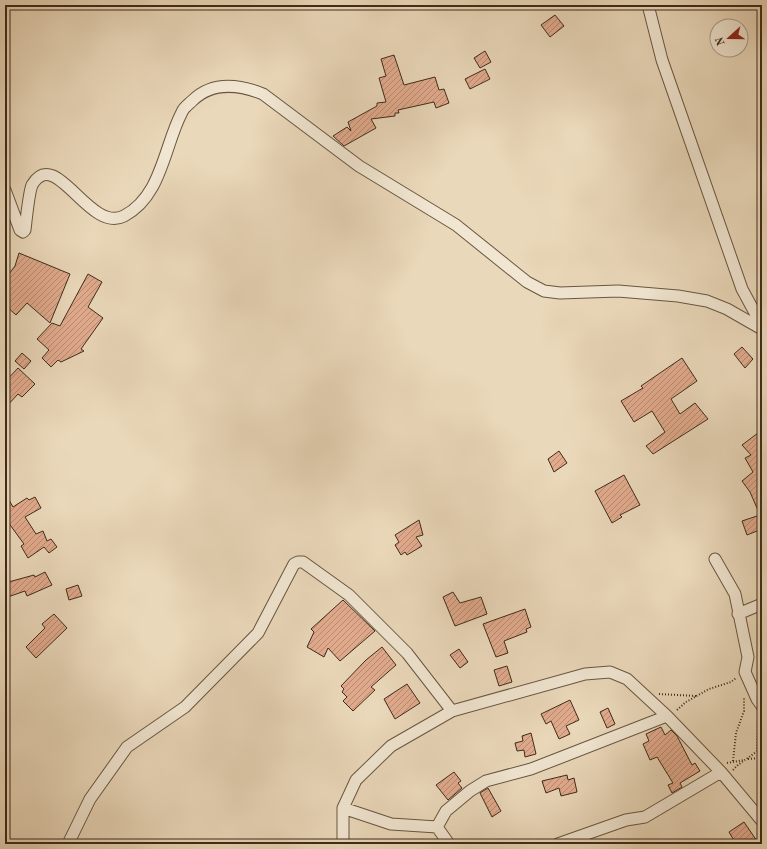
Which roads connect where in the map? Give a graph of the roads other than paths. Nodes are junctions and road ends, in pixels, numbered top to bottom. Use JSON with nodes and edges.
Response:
{"nodes":[{"id":1,"x":648,"y":5,"type":"edge"},
{"id":2,"x":5,"y":190,"type":"edge"},
{"id":3,"x":762,"y":328,"type":"edge"},
{"id":4,"x":715,"y":559,"type":"dead end"},
{"id":5,"x":762,"y":604,"type":"edge"},
{"id":6,"x":738,"y":614,"type":"junction"},
{"id":7,"x":762,"y":706,"type":"edge"},
{"id":8,"x":452,"y":711,"type":"junction"},
{"id":9,"x":667,"y":716,"type":"junction"},
{"id":10,"x":720,"y":772,"type":"junction"},
{"id":11,"x":343,"y":808,"type":"junction"},
{"id":12,"x":762,"y":821,"type":"edge"},
{"id":13,"x":437,"y":827,"type":"junction"},
{"id":14,"x":68,"y":844,"type":"edge"},
{"id":15,"x":343,"y":844,"type":"edge"},
{"id":16,"x":449,"y":844,"type":"edge"},
{"id":17,"x":558,"y":844,"type":"edge"}],
"edges":[{"from":1,"to":3,"type":"street"},
{"from":2,"to":3,"type":"street"},
{"from":4,"to":6,"type":"street"},
{"from":5,"to":6,"type":"street"},
{"from":6,"to":7,"type":"street"},
{"from":8,"to":9,"type":"street"},
{"from":8,"to":11,"type":"street"},
{"from":8,"to":14,"type":"street"},
{"from":9,"to":10,"type":"street"},
{"from":9,"to":13,"type":"street"},
{"from":10,"to":12,"type":"street"},
{"from":10,"to":17,"type":"street"},
{"from":11,"to":13,"type":"street"},
{"from":11,"to":15,"type":"street"},
{"from":13,"to":16,"type":"street"}]}
